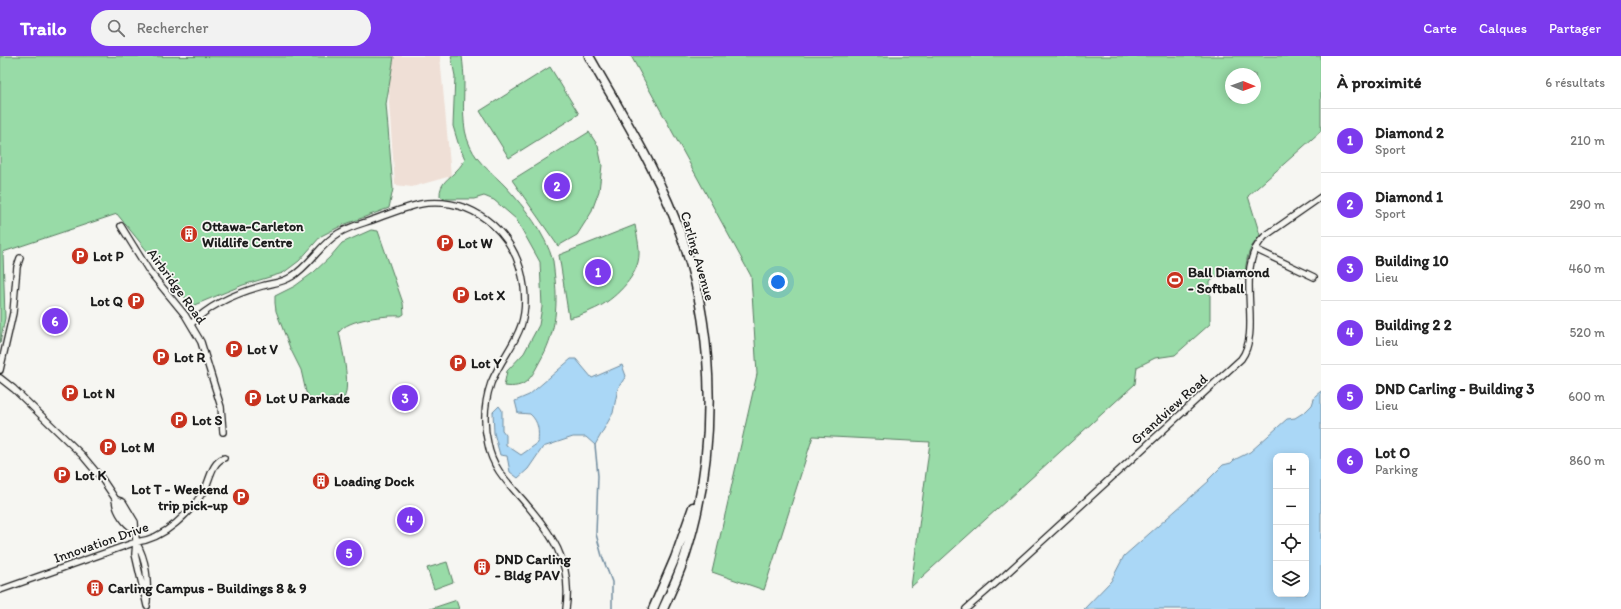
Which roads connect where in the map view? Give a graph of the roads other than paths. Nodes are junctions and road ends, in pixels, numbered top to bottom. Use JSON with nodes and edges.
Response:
{"nodes":[{"id":1,"x":589,"y":56,"type":"edge"},
{"id":2,"x":1321,"y":197,"type":"edge"},
{"id":3,"x":121,"y":226,"type":"dead end"},
{"id":4,"x":1255,"y":249,"type":"junction"},
{"id":5,"x":20,"y":258,"type":"dead end"},
{"id":6,"x":1314,"y":277,"type":"dead end"},
{"id":7,"x":191,"y":324,"type":"junction"},
{"id":8,"x":0,"y":370,"type":"edge"},
{"id":9,"x":0,"y":378,"type":"edge"},
{"id":10,"x":223,"y":432,"type":"dead end"},
{"id":11,"x":224,"y":458,"type":"dead end"},
{"id":12,"x":704,"y":460,"type":"junction"},
{"id":13,"x":115,"y":499,"type":"junction"},
{"id":14,"x":135,"y":530,"type":"junction"},
{"id":15,"x":136,"y":542,"type":"junction"},
{"id":16,"x":0,"y":590,"type":"edge"},
{"id":17,"x":147,"y":607,"type":"edge"},
{"id":18,"x":566,"y":609,"type":"edge"},
{"id":19,"x":653,"y":609,"type":"edge"},
{"id":20,"x":663,"y":609,"type":"edge"},
{"id":21,"x":966,"y":609,"type":"edge"}],
"edges":[{"from":1,"to":12,"type":"main road","name":"Carling Avenue"},
{"from":2,"to":4,"type":"street","name":"Grandview Road"},
{"from":3,"to":7,"type":"street","name":"Airbridge Road"},
{"from":4,"to":6,"type":"street"},
{"from":4,"to":21,"type":"street","name":"Grandview Road"},
{"from":5,"to":8,"type":"street"},
{"from":7,"to":10,"type":"street","name":"Airbridge Road"},
{"from":7,"to":18,"type":"street"},
{"from":9,"to":13,"type":"street"},
{"from":11,"to":15,"type":"street","name":"Innovation Drive"},
{"from":12,"to":19,"type":"main road","name":"Carling Avenue"},
{"from":12,"to":20,"type":"main road","name":"Carling Avenue"},
{"from":13,"to":14,"type":"street"},
{"from":13,"to":14,"type":"street"},
{"from":14,"to":15,"type":"street"},
{"from":15,"to":16,"type":"street","name":"Innovation Drive"},
{"from":15,"to":17,"type":"street"}]}
